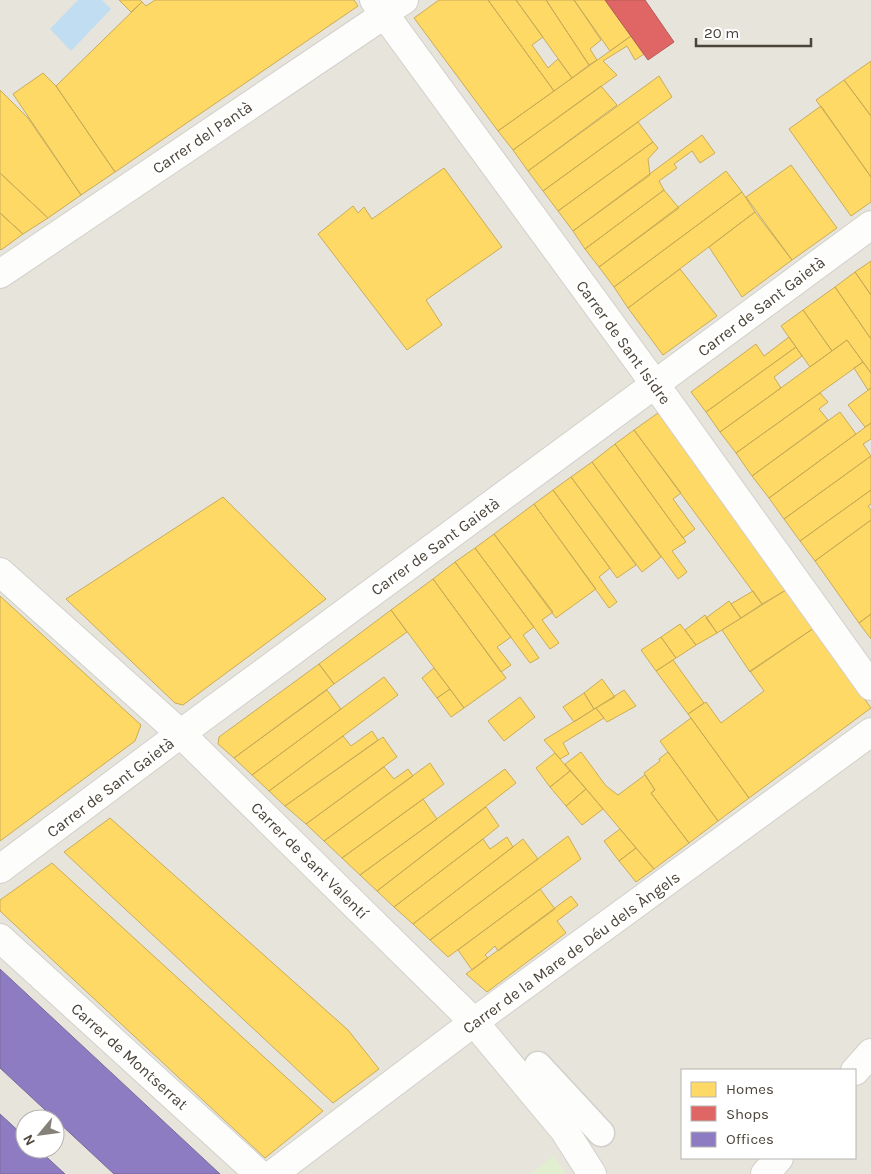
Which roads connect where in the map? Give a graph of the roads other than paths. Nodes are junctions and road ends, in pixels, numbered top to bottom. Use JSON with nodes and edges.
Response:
{"nodes":[{"id":1,"x":387,"y":4,"type":"edge"},
{"id":2,"x":871,"y":225,"type":"edge"},
{"id":3,"x":0,"y":274,"type":"edge"},
{"id":4,"x":655,"y":385,"type":"junction"},
{"id":5,"x":0,"y":572,"type":"edge"},
{"id":6,"x":871,"y":686,"type":"edge"},
{"id":7,"x":871,"y":732,"type":"edge"},
{"id":8,"x":181,"y":734,"type":"junction"},
{"id":9,"x":0,"y":870,"type":"edge"},
{"id":10,"x":0,"y":938,"type":"edge"},
{"id":11,"x":474,"y":1022,"type":"junction"},
{"id":12,"x":871,"y":1053,"type":"edge"},
{"id":13,"x":538,"y":1065,"type":"dead end"},
{"id":14,"x":856,"y":1070,"type":"edge"},
{"id":15,"x":601,"y":1133,"type":"dead end"},
{"id":16,"x":778,"y":1159,"type":"edge"},
{"id":17,"x":259,"y":1174,"type":"edge"},
{"id":18,"x":273,"y":1174,"type":"edge"},
{"id":19,"x":592,"y":1174,"type":"edge"},
{"id":20,"x":765,"y":1174,"type":"edge"}],
"edges":[{"from":1,"to":3,"type":"street","name":"Carrer del Pantà"},
{"from":1,"to":4,"type":"street","name":"Carrer de Sant Isidre"},
{"from":2,"to":4,"type":"street","name":"Carrer de Sant Gaietà"},
{"from":4,"to":6,"type":"street","name":"Carrer de Sant Isidre"},
{"from":4,"to":8,"type":"street","name":"Carrer de Sant Gaietà"},
{"from":5,"to":8,"type":"street","name":"Carrer de Sant Valentí"},
{"from":7,"to":11,"type":"street","name":"Carrer de la Mare de Déu dels Àngels"},
{"from":8,"to":9,"type":"street","name":"Carrer de Sant Gaietà"},
{"from":8,"to":11,"type":"street","name":"Carrer de Sant Valentí"},
{"from":10,"to":17,"type":"street","name":"Carrer de Montserrat"},
{"from":11,"to":18,"type":"street","name":"Carrer de la Mare de Déu dels Àngels"},
{"from":11,"to":19,"type":"street","name":"Carrer de Sant Valentí"},
{"from":12,"to":14,"type":"street"},
{"from":13,"to":15,"type":"street"},
{"from":16,"to":20,"type":"street"}]}
